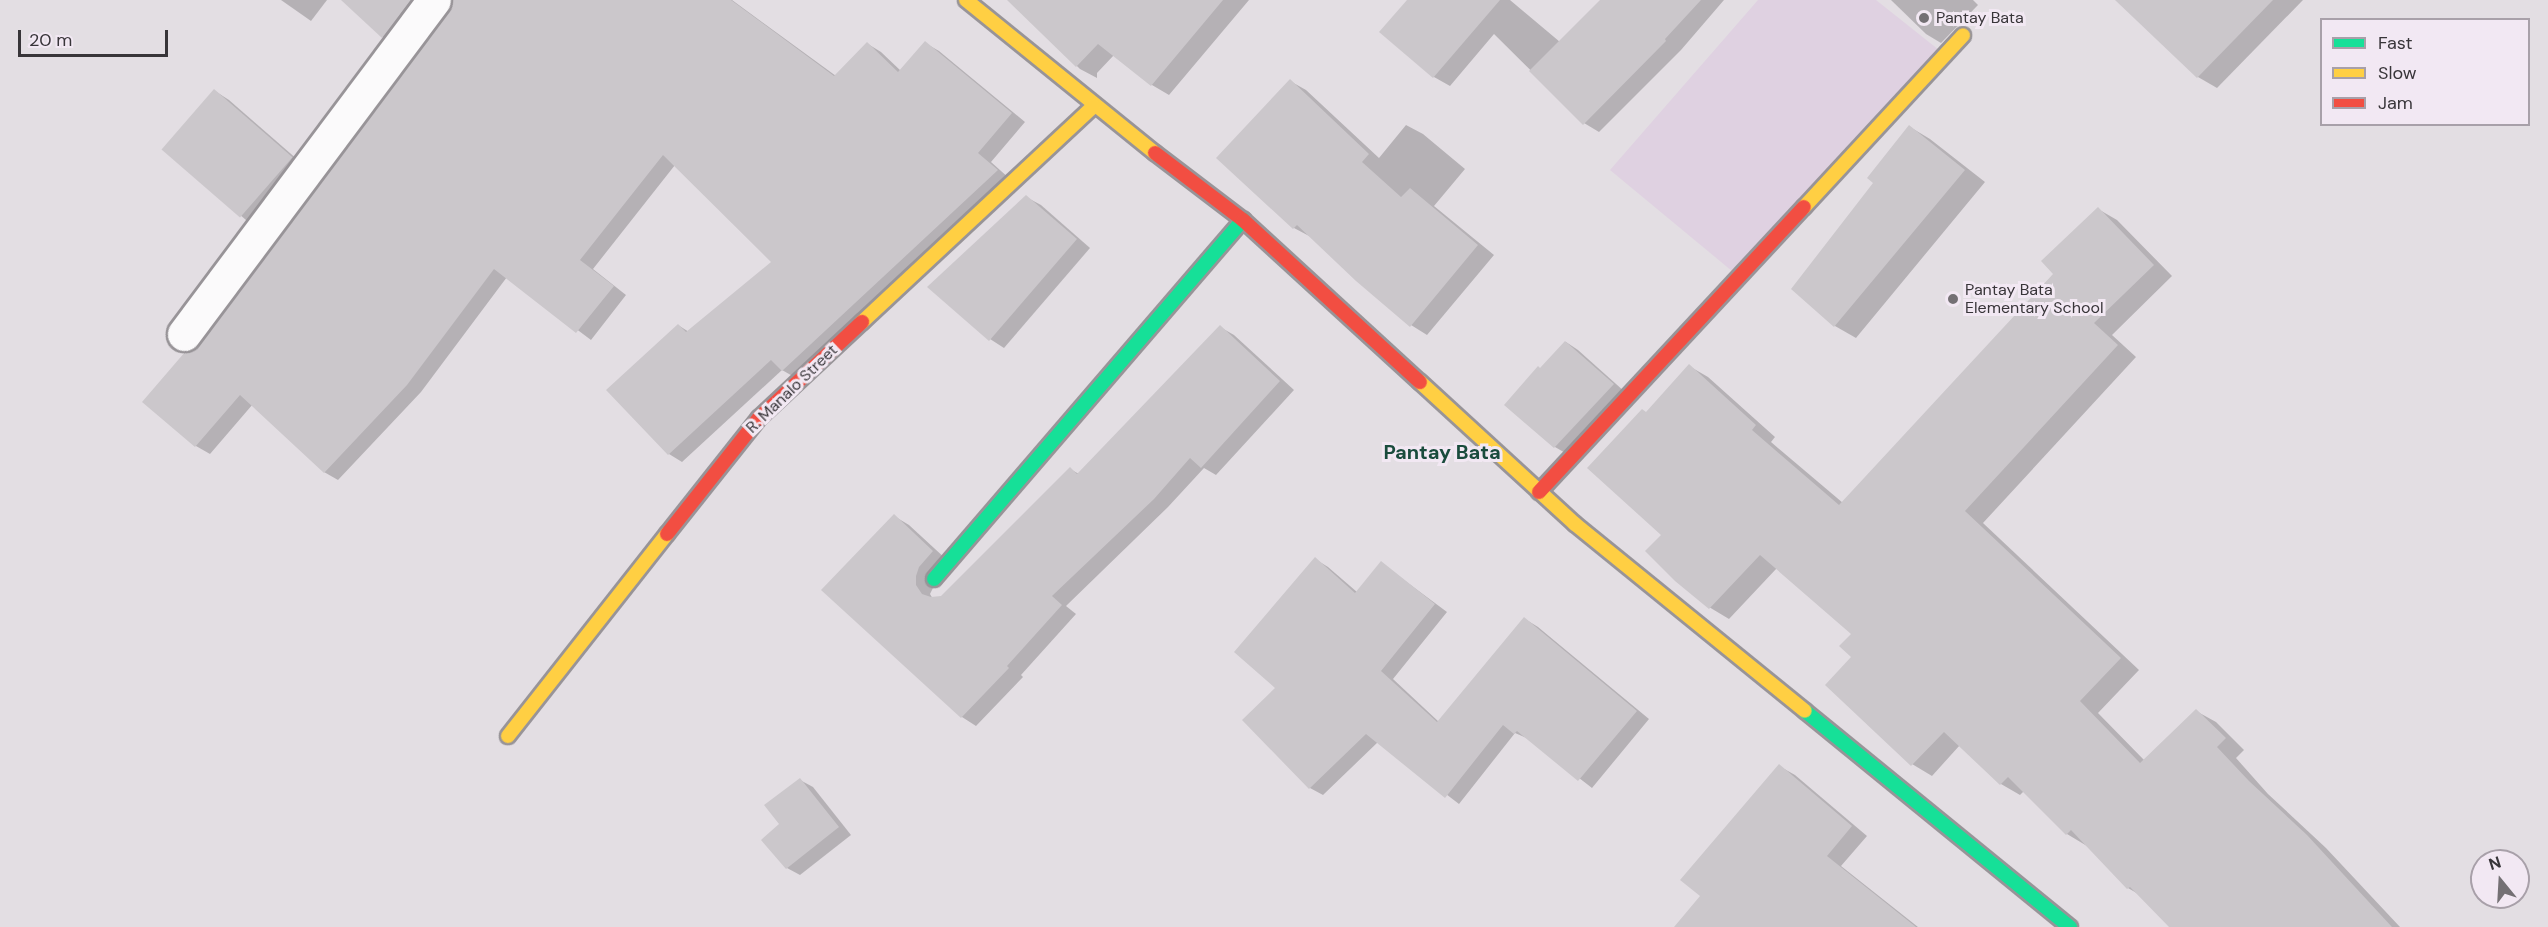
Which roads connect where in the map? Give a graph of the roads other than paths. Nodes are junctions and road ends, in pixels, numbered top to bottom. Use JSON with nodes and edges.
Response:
{"nodes":[{"id":1,"x":434,"y":0,"type":"edge"},
{"id":2,"x":966,"y":0,"type":"edge"},
{"id":3,"x":1963,"y":35,"type":"dead end"},
{"id":4,"x":1094,"y":106,"type":"junction"},
{"id":5,"x":1243,"y":220,"type":"junction"},
{"id":6,"x":184,"y":334,"type":"dead end"},
{"id":7,"x":1539,"y":492,"type":"junction"},
{"id":8,"x":934,"y":579,"type":"dead end"},
{"id":9,"x":508,"y":736,"type":"dead end"},
{"id":10,"x":2070,"y":927,"type":"edge"}],
"edges":[{"from":1,"to":6,"type":"street"},
{"from":2,"to":4,"type":"street"},
{"from":3,"to":7,"type":"street"},
{"from":4,"to":5,"type":"street"},
{"from":4,"to":9,"type":"street","name":"R. Manalo Street"},
{"from":5,"to":7,"type":"street"},
{"from":5,"to":8,"type":"street"},
{"from":7,"to":10,"type":"street"}]}
